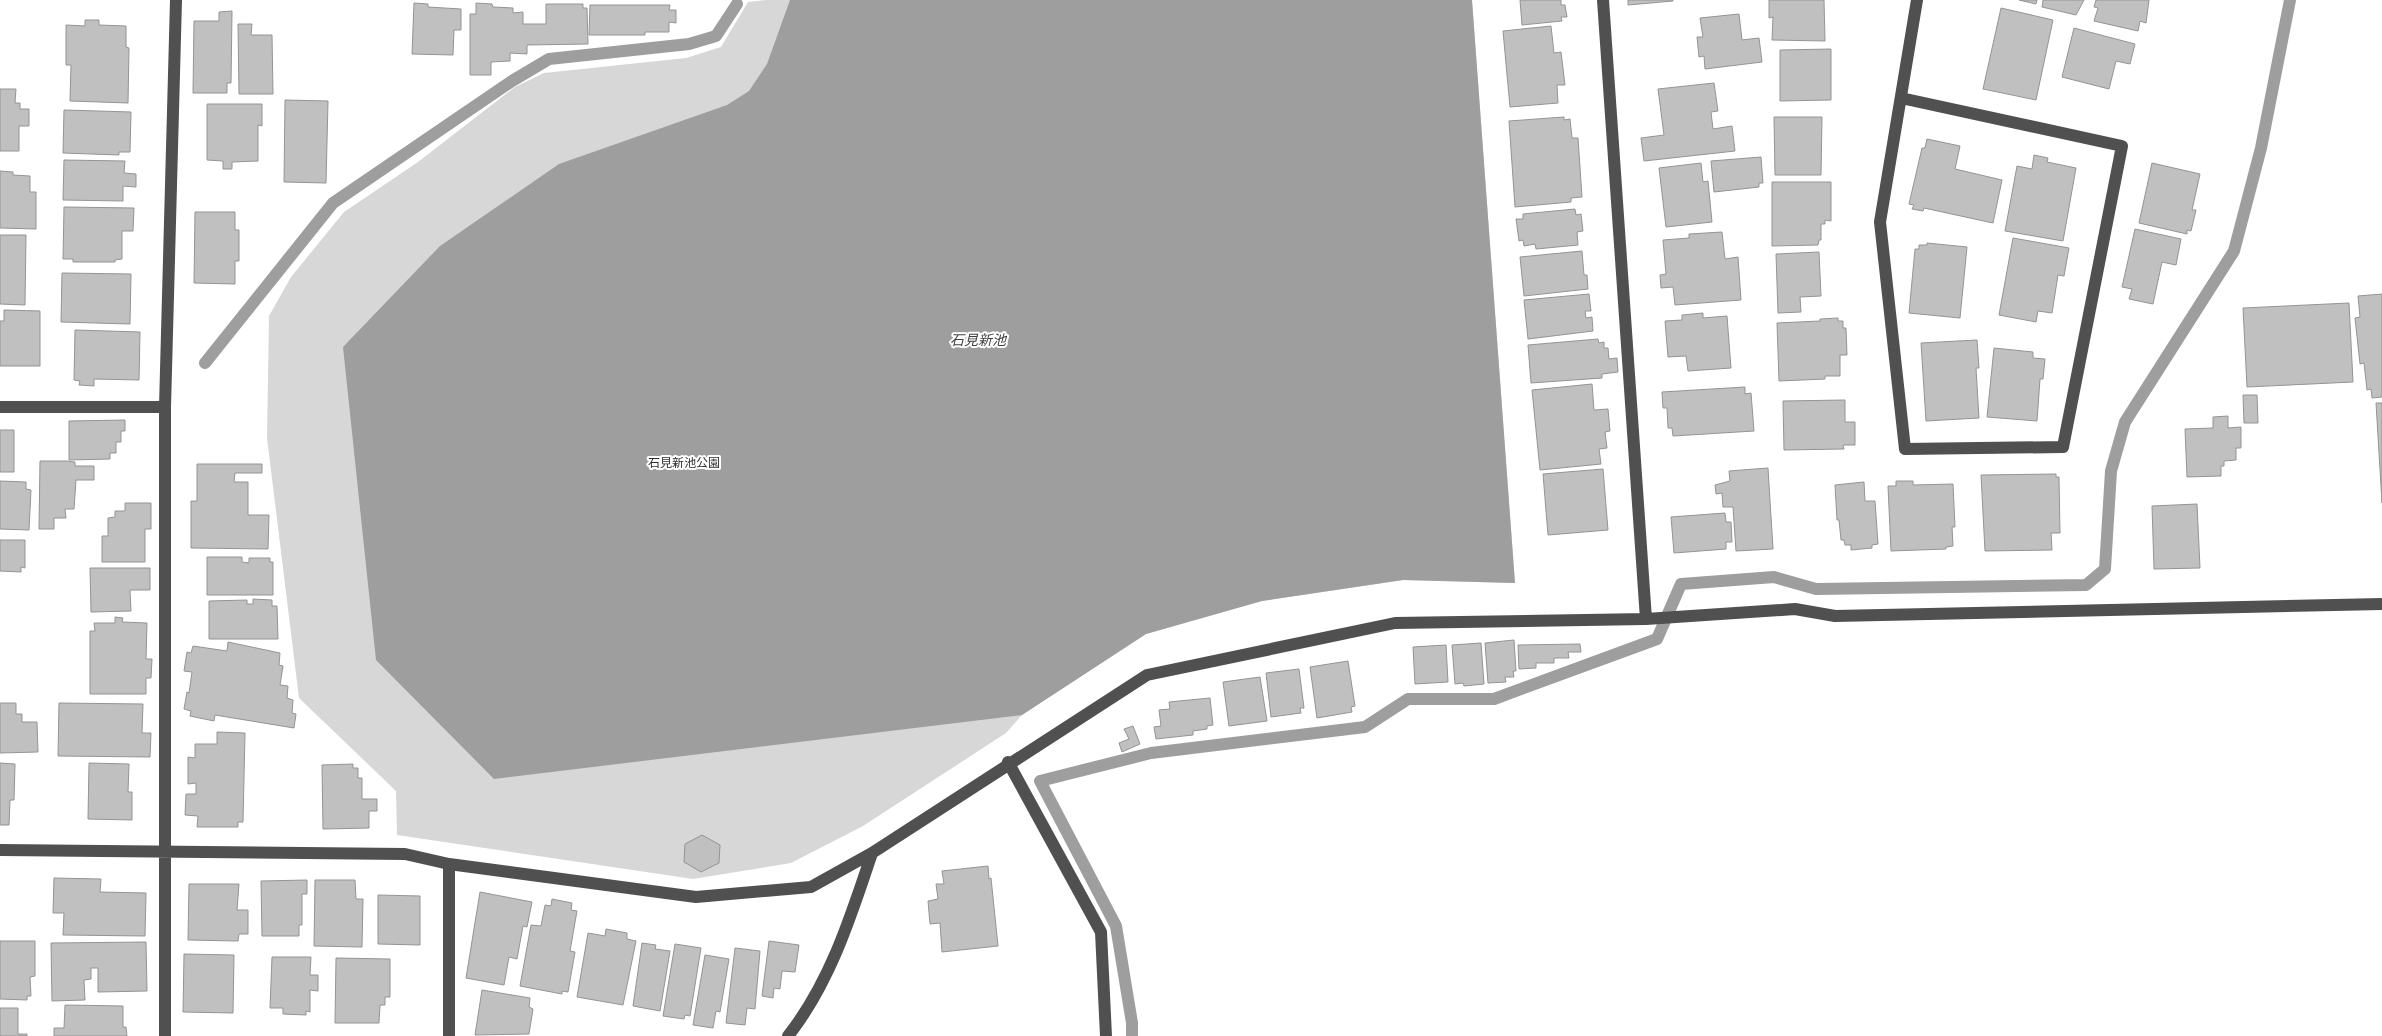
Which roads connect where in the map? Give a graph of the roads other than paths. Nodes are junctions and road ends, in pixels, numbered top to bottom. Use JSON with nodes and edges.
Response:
{"nodes":[{"id":1,"x":176,"y":0,"type":"edge"},
{"id":2,"x":1603,"y":0,"type":"edge"},
{"id":3,"x":1917,"y":0,"type":"edge"},
{"id":4,"x":1901,"y":98,"type":"junction"},
{"id":5,"x":0,"y":407,"type":"edge"},
{"id":6,"x":165,"y":407,"type":"junction"},
{"id":7,"x":2382,"y":604,"type":"edge"},
{"id":8,"x":1646,"y":618,"type":"junction"},
{"id":9,"x":1008,"y":762,"type":"junction"},
{"id":10,"x":0,"y":850,"type":"edge"},
{"id":11,"x":166,"y":850,"type":"junction"},
{"id":12,"x":872,"y":853,"type":"junction"},
{"id":13,"x":449,"y":864,"type":"junction"},
{"id":14,"x":165,"y":1036,"type":"edge"},
{"id":15,"x":448,"y":1036,"type":"edge"},
{"id":16,"x":788,"y":1036,"type":"edge"},
{"id":17,"x":1106,"y":1036,"type":"edge"}],
"edges":[{"from":1,"to":6,"type":"street"},
{"from":2,"to":8,"type":"street"},
{"from":3,"to":4,"type":"street"},
{"from":4,"to":4,"type":"street"},
{"from":5,"to":6,"type":"street"},
{"from":6,"to":11,"type":"street"},
{"from":7,"to":8,"type":"street"},
{"from":8,"to":9,"type":"street"},
{"from":9,"to":12,"type":"street"},
{"from":9,"to":17,"type":"street"},
{"from":10,"to":11,"type":"street"},
{"from":11,"to":13,"type":"street"},
{"from":11,"to":14,"type":"street"},
{"from":12,"to":13,"type":"street"},
{"from":12,"to":16,"type":"street"},
{"from":13,"to":15,"type":"street"}]}
